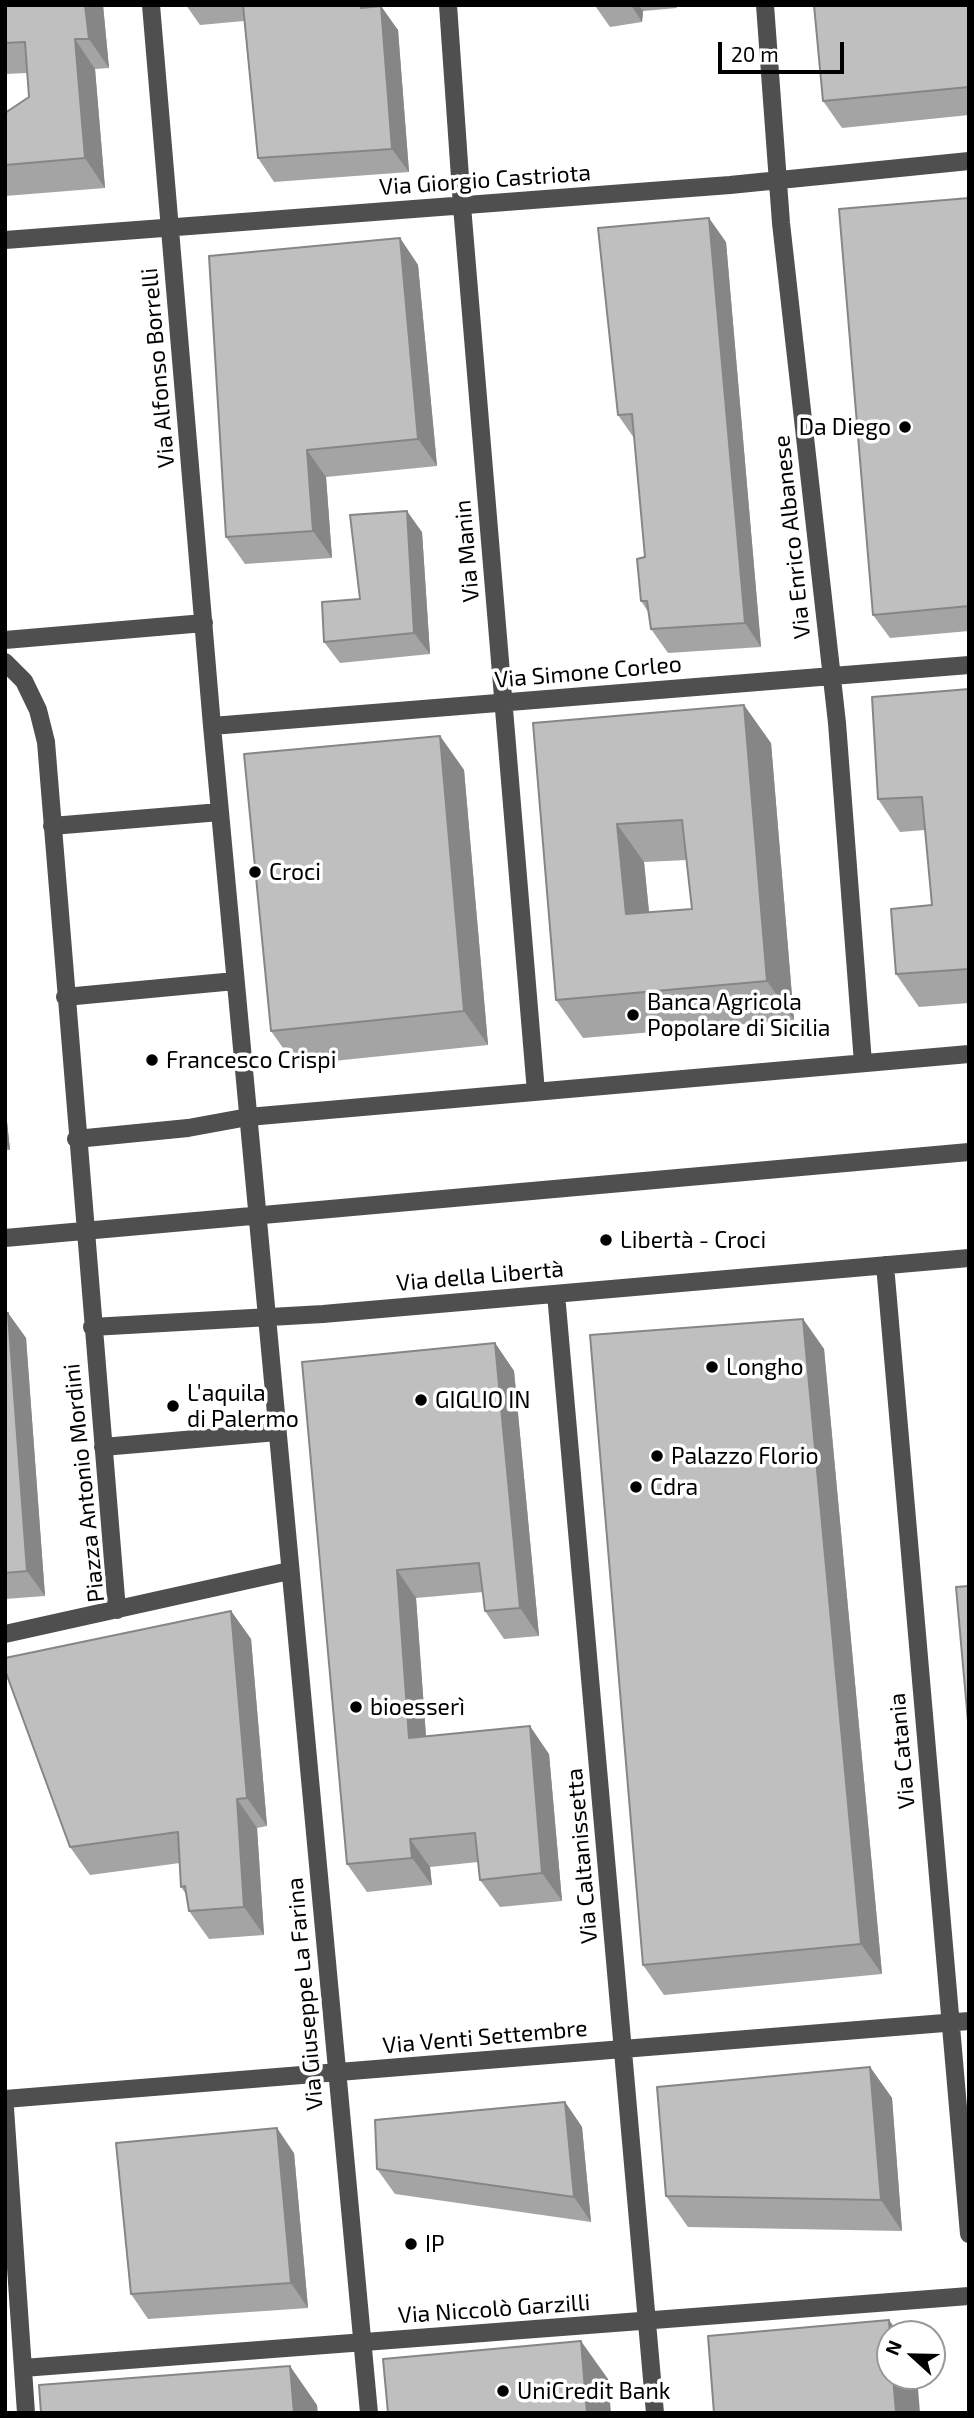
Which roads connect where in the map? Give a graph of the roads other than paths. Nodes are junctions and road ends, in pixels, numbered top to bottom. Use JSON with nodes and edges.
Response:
{"nodes":[{"id":1,"x":151,"y":5,"type":"edge"},
{"id":2,"x":448,"y":5,"type":"edge"},
{"id":3,"x":765,"y":5,"type":"edge"},
{"id":4,"x":969,"y":161,"type":"edge"},
{"id":5,"x":777,"y":181,"type":"junction"},
{"id":6,"x":462,"y":206,"type":"junction"},
{"id":7,"x":171,"y":227,"type":"junction"},
{"id":8,"x":5,"y":240,"type":"edge"},
{"id":9,"x":204,"y":623,"type":"junction"},
{"id":10,"x":5,"y":640,"type":"edge"},
{"id":11,"x":5,"y":662,"type":"edge"},
{"id":12,"x":969,"y":665,"type":"edge"},
{"id":13,"x":832,"y":677,"type":"junction"},
{"id":14,"x":504,"y":703,"type":"junction"},
{"id":15,"x":212,"y":726,"type":"junction"},
{"id":16,"x":220,"y":812,"type":"junction"},
{"id":17,"x":52,"y":826,"type":"junction"},
{"id":18,"x":235,"y":981,"type":"junction"},
{"id":19,"x":65,"y":998,"type":"junction"},
{"id":20,"x":969,"y":1054,"type":"edge"},
{"id":21,"x":863,"y":1063,"type":"junction"},
{"id":22,"x":536,"y":1092,"type":"junction"},
{"id":23,"x":248,"y":1118,"type":"junction"},
{"id":24,"x":76,"y":1139,"type":"junction"},
{"id":25,"x":969,"y":1153,"type":"edge"},
{"id":26,"x":257,"y":1215,"type":"junction"},
{"id":27,"x":84,"y":1231,"type":"junction"},
{"id":28,"x":5,"y":1238,"type":"edge"},
{"id":29,"x":969,"y":1258,"type":"edge"},
{"id":30,"x":885,"y":1265,"type":"junction"},
{"id":31,"x":555,"y":1294,"type":"junction"},
{"id":32,"x":266,"y":1318,"type":"junction"},
{"id":33,"x":92,"y":1327,"type":"junction"},
{"id":34,"x":276,"y":1432,"type":"junction"},
{"id":35,"x":103,"y":1447,"type":"junction"},
{"id":36,"x":289,"y":1571,"type":"junction"},
{"id":37,"x":117,"y":1610,"type":"junction"},
{"id":38,"x":5,"y":1634,"type":"edge"},
{"id":39,"x":969,"y":2021,"type":"edge"},
{"id":40,"x":950,"y":2022,"type":"junction"},
{"id":41,"x":625,"y":2050,"type":"junction"},
{"id":42,"x":338,"y":2073,"type":"junction"},
{"id":43,"x":5,"y":2099,"type":"edge"},
{"id":44,"x":5,"y":2108,"type":"edge"},
{"id":45,"x":969,"y":2234,"type":"edge"},
{"id":46,"x":969,"y":2296,"type":"edge"},
{"id":47,"x":647,"y":2322,"type":"junction"},
{"id":48,"x":362,"y":2344,"type":"junction"},
{"id":49,"x":23,"y":2368,"type":"junction"},
{"id":50,"x":26,"y":2413,"type":"edge"},
{"id":51,"x":369,"y":2413,"type":"edge"},
{"id":52,"x":655,"y":2413,"type":"edge"}],
"edges":[{"from":1,"to":7,"type":"street","name":"Via Alfonso Borrelli"},
{"from":2,"to":6,"type":"street","name":"Via Manin"},
{"from":3,"to":5,"type":"street","name":"Via Enrico Albanese"},
{"from":4,"to":5,"type":"street","name":"Via Giorgio Castriota"},
{"from":5,"to":6,"type":"street","name":"Via Giorgio Castriota"},
{"from":5,"to":13,"type":"street","name":"Via Enrico Albanese"},
{"from":6,"to":7,"type":"street","name":"Via Giorgio Castriota"},
{"from":6,"to":14,"type":"street","name":"Via Manin"},
{"from":7,"to":8,"type":"street","name":"Via Giorgio Castriota"},
{"from":7,"to":9,"type":"street","name":"Via Alfonso Borrelli"},
{"from":9,"to":10,"type":"street"},
{"from":9,"to":15,"type":"street","name":"Via Alfonso Borrelli"},
{"from":11,"to":17,"type":"street"},
{"from":12,"to":13,"type":"street","name":"Via Simone Corleo"},
{"from":13,"to":14,"type":"street","name":"Via Simone Corleo"},
{"from":13,"to":21,"type":"street","name":"Via Enrico Albanese"},
{"from":14,"to":15,"type":"street","name":"Via Simone Corleo"},
{"from":14,"to":22,"type":"street","name":"Via Manin"},
{"from":15,"to":16,"type":"street","name":"Via Alfonso Borrelli"},
{"from":16,"to":17,"type":"street"},
{"from":16,"to":18,"type":"street","name":"Via Alfonso Borrelli"},
{"from":17,"to":19,"type":"street"},
{"from":18,"to":19,"type":"street"},
{"from":18,"to":23,"type":"street","name":"Via Alfonso Borrelli"},
{"from":19,"to":24,"type":"street"},
{"from":20,"to":21,"type":"street"},
{"from":21,"to":22,"type":"street"},
{"from":22,"to":23,"type":"street"},
{"from":23,"to":24,"type":"street"},
{"from":23,"to":26,"type":"street","name":"Via Alfonso Borrelli"},
{"from":24,"to":27,"type":"street"},
{"from":25,"to":26,"type":"street"},
{"from":26,"to":27,"type":"street"},
{"from":26,"to":32,"type":"street"},
{"from":27,"to":28,"type":"street"},
{"from":27,"to":33,"type":"street"},
{"from":29,"to":30,"type":"street","name":"Via della Libertà"},
{"from":30,"to":31,"type":"street","name":"Via della Libertà"},
{"from":30,"to":40,"type":"street","name":"Via Catania"},
{"from":31,"to":32,"type":"street","name":"Via della Libertà"},
{"from":31,"to":41,"type":"street","name":"Via Caltanissetta"},
{"from":32,"to":33,"type":"street","name":"Via della Libertà"},
{"from":32,"to":34,"type":"street"},
{"from":33,"to":35,"type":"street","name":"Piazza Antonio Mordini"},
{"from":34,"to":35,"type":"street"},
{"from":34,"to":36,"type":"street"},
{"from":35,"to":37,"type":"street","name":"Piazza Antonio Mordini"},
{"from":36,"to":37,"type":"street","name":"Piazza Antonio Mordini"},
{"from":36,"to":42,"type":"street","name":"Via Giuseppe La Farina"},
{"from":37,"to":38,"type":"street"},
{"from":39,"to":40,"type":"street","name":"Via Venti Settembre"},
{"from":40,"to":41,"type":"street","name":"Via Venti Settembre"},
{"from":40,"to":45,"type":"street","name":"Via Catania"},
{"from":41,"to":42,"type":"street","name":"Via Venti Settembre"},
{"from":41,"to":47,"type":"street","name":"Via Caltanissetta"},
{"from":42,"to":43,"type":"street","name":"Via Venti Settembre"},
{"from":42,"to":48,"type":"street","name":"Via Giuseppe La Farina"},
{"from":44,"to":49,"type":"street"},
{"from":46,"to":47,"type":"street","name":"Via Niccolò Garzilli"},
{"from":47,"to":48,"type":"street","name":"Via Niccolò Garzilli"},
{"from":47,"to":52,"type":"street","name":"Via Caltanissetta"},
{"from":48,"to":49,"type":"street","name":"Via Niccolò Garzilli"},
{"from":48,"to":51,"type":"street","name":"Via Giuseppe La Farina"},
{"from":49,"to":50,"type":"street"}]}
